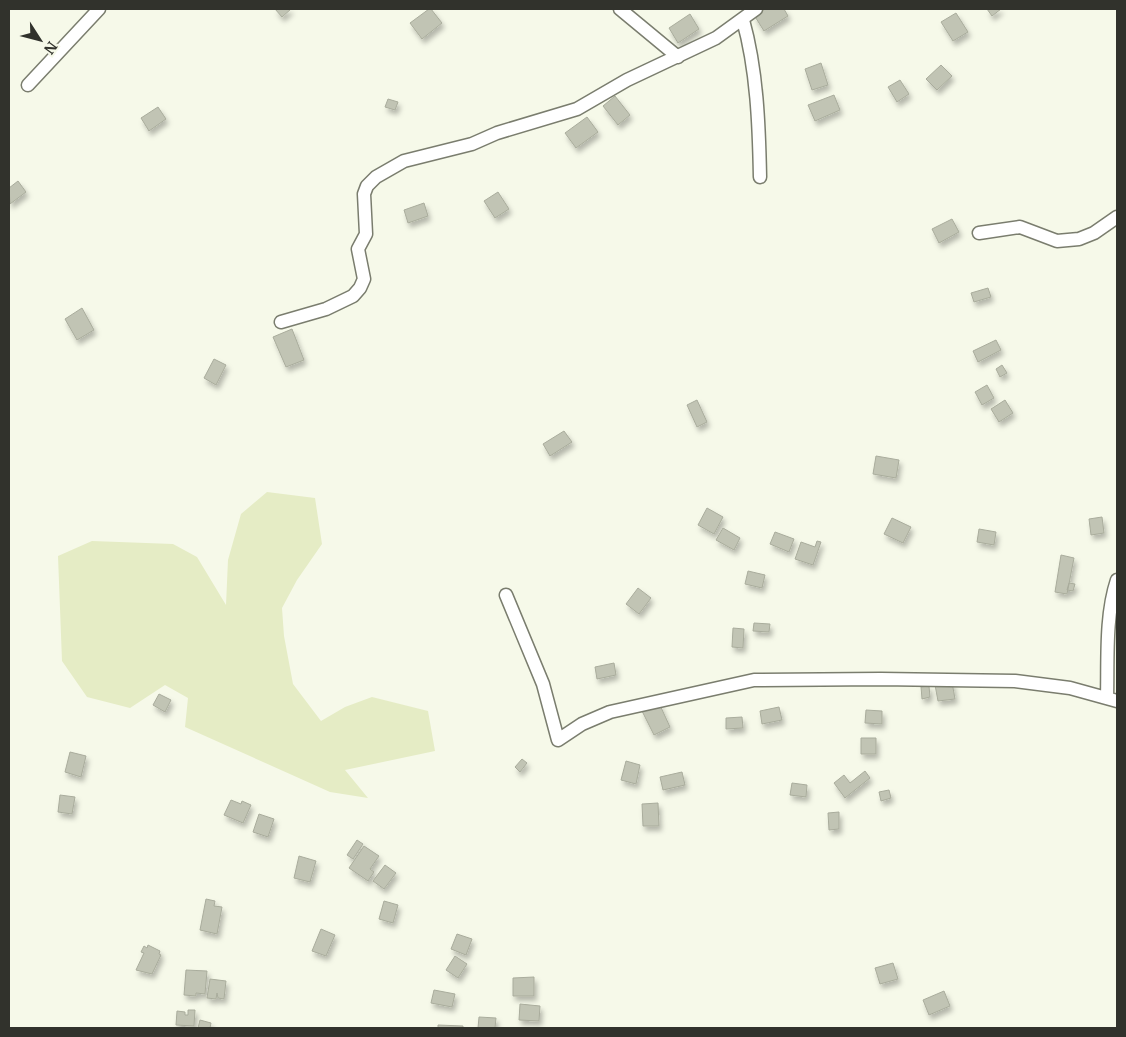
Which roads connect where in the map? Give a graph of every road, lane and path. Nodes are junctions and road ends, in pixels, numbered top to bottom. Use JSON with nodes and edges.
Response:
{"nodes":[{"id":1,"x":99,"y":9,"type":"edge"},
{"id":2,"x":620,"y":9,"type":"edge"},
{"id":3,"x":756,"y":9,"type":"edge"},
{"id":4,"x":743,"y":20,"type":"junction"},
{"id":5,"x":678,"y":57,"type":"junction"},
{"id":6,"x":28,"y":85,"type":"dead end"},
{"id":7,"x":760,"y":177,"type":"dead end"},
{"id":8,"x":1117,"y":217,"type":"edge"},
{"id":9,"x":979,"y":233,"type":"dead end"},
{"id":10,"x":282,"y":322,"type":"dead end"},
{"id":11,"x":1117,"y":580,"type":"edge"},
{"id":12,"x":506,"y":595,"type":"dead end"},
{"id":13,"x":1112,"y":700,"type":"edge"}],
"edges":[{"from":1,"to":6,"type":"street"},
{"from":2,"to":5,"type":"street"},
{"from":3,"to":4,"type":"street"},
{"from":4,"to":5,"type":"street"},
{"from":4,"to":7,"type":"street"},
{"from":5,"to":10,"type":"street"},
{"from":8,"to":9,"type":"street"},
{"from":11,"to":13,"type":"street"},
{"from":12,"to":13,"type":"street"}]}
